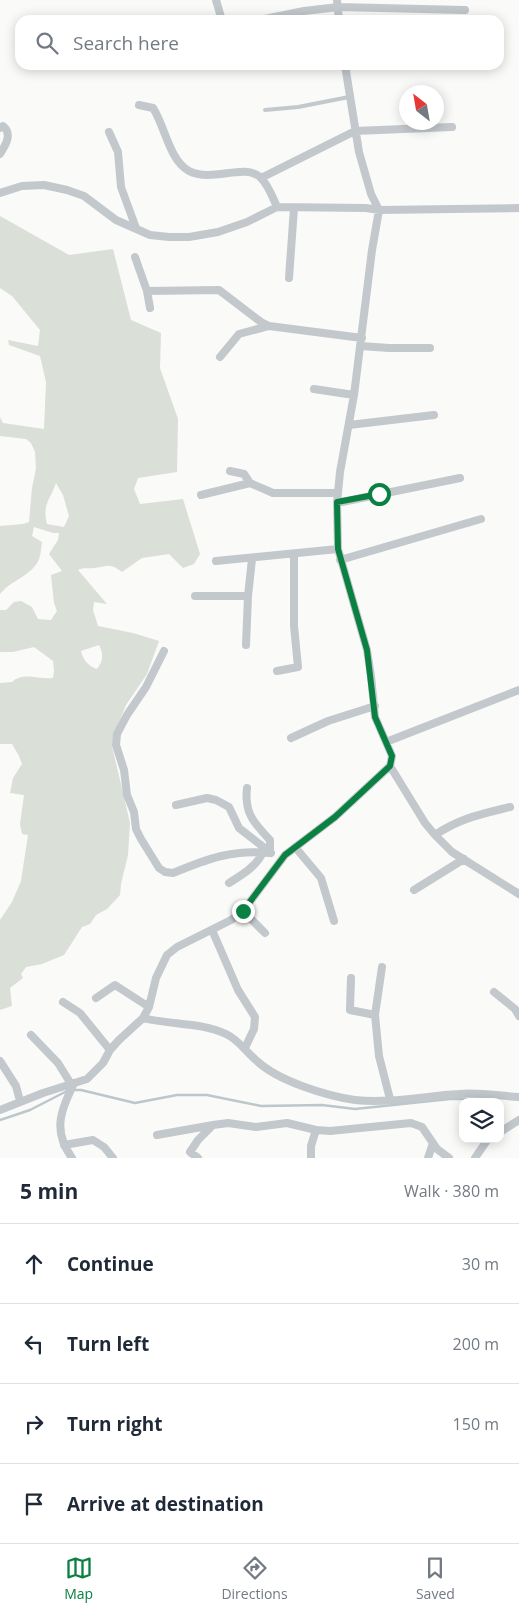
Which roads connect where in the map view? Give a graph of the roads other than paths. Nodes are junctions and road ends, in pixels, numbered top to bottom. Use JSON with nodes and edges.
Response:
{"nodes":[{"id":1,"x":216,"y":0,"type":"edge"},
{"id":2,"x":337,"y":4,"type":"edge"},
{"id":3,"x":465,"y":10,"type":"dead end"},
{"id":4,"x":220,"y":15,"type":"edge"},
{"id":5,"x":284,"y":15,"type":"edge"},
{"id":6,"x":345,"y":70,"type":"edge"},
{"id":7,"x":349,"y":97,"type":"junction"},
{"id":8,"x":139,"y":105,"type":"dead end"},
{"id":9,"x":265,"y":110,"type":"dead end"},
{"id":10,"x":452,"y":127,"type":"dead end"},
{"id":11,"x":0,"y":128,"type":"edge"},
{"id":12,"x":355,"y":131,"type":"junction"},
{"id":13,"x":109,"y":132,"type":"dead end"},
{"id":14,"x":0,"y":154,"type":"edge"},
{"id":15,"x":261,"y":178,"type":"junction"},
{"id":16,"x":0,"y":193,"type":"edge"},
{"id":17,"x":277,"y":207,"type":"junction"},
{"id":18,"x":294,"y":208,"type":"junction"},
{"id":19,"x":519,"y":208,"type":"edge"},
{"id":20,"x":379,"y":210,"type":"junction"},
{"id":21,"x":136,"y":228,"type":"junction"},
{"id":22,"x":134,"y":257,"type":"dead end"},
{"id":23,"x":289,"y":278,"type":"dead end"},
{"id":24,"x":147,"y":291,"type":"junction"},
{"id":25,"x":150,"y":308,"type":"dead end"},
{"id":26,"x":269,"y":326,"type":"junction"},
{"id":27,"x":362,"y":342,"type":"junction"},
{"id":28,"x":430,"y":348,"type":"dead end"},
{"id":29,"x":220,"y":357,"type":"dead end"},
{"id":30,"x":314,"y":389,"type":"dead end"},
{"id":31,"x":354,"y":395,"type":"junction"},
{"id":32,"x":434,"y":415,"type":"dead end"},
{"id":33,"x":349,"y":424,"type":"junction"},
{"id":34,"x":230,"y":471,"type":"dead end"},
{"id":35,"x":460,"y":478,"type":"dead end"},
{"id":36,"x":250,"y":483,"type":"junction"},
{"id":37,"x":338,"y":493,"type":"junction"},
{"id":38,"x":201,"y":495,"type":"dead end"},
{"id":39,"x":337,"y":502,"type":"junction"},
{"id":40,"x":481,"y":519,"type":"dead end"},
{"id":41,"x":338,"y":549,"type":"junction"},
{"id":42,"x":294,"y":554,"type":"junction"},
{"id":43,"x":252,"y":559,"type":"junction"},
{"id":44,"x":340,"y":560,"type":"junction"},
{"id":45,"x":216,"y":561,"type":"dead end"},
{"id":46,"x":195,"y":596,"type":"dead end"},
{"id":47,"x":248,"y":596,"type":"junction"},
{"id":48,"x":246,"y":645,"type":"dead end"},
{"id":49,"x":164,"y":651,"type":"dead end"},
{"id":50,"x":277,"y":671,"type":"dead end"},
{"id":51,"x":519,"y":690,"type":"edge"},
{"id":52,"x":375,"y":706,"type":"junction"},
{"id":53,"x":291,"y":738,"type":"dead end"},
{"id":54,"x":386,"y":742,"type":"junction"},
{"id":55,"x":390,"y":766,"type":"junction"},
{"id":56,"x":247,"y":788,"type":"dead end"},
{"id":57,"x":176,"y":805,"type":"dead end"},
{"id":58,"x":510,"y":807,"type":"dead end"},
{"id":59,"x":435,"y":835,"type":"junction"},
{"id":60,"x":295,"y":847,"type":"junction"},
{"id":61,"x":267,"y":852,"type":"junction"},
{"id":62,"x":464,"y":859,"type":"junction"},
{"id":63,"x":280,"y":861,"type":"junction"},
{"id":64,"x":229,"y":883,"type":"dead end"},
{"id":65,"x":414,"y":890,"type":"dead end"},
{"id":66,"x":519,"y":894,"type":"edge"},
{"id":67,"x":243,"y":911,"type":"junction"},
{"id":68,"x":334,"y":921,"type":"dead end"},
{"id":69,"x":212,"y":930,"type":"junction"},
{"id":70,"x":265,"y":933,"type":"dead end"},
{"id":71,"x":382,"y":967,"type":"dead end"},
{"id":72,"x":351,"y":978,"type":"dead end"},
{"id":73,"x":494,"y":992,"type":"dead end"},
{"id":74,"x":96,"y":998,"type":"dead end"},
{"id":75,"x":63,"y":1002,"type":"dead end"},
{"id":76,"x":149,"y":1007,"type":"junction"},
{"id":77,"x":375,"y":1014,"type":"junction"},
{"id":78,"x":519,"y":1016,"type":"edge"},
{"id":79,"x":143,"y":1018,"type":"junction"},
{"id":80,"x":32,"y":1035,"type":"dead end"},
{"id":81,"x":245,"y":1048,"type":"junction"},
{"id":82,"x":110,"y":1050,"type":"junction"},
{"id":83,"x":0,"y":1061,"type":"edge"},
{"id":84,"x":73,"y":1084,"type":"junction"},
{"id":85,"x":519,"y":1097,"type":"edge"},
{"id":86,"x":390,"y":1099,"type":"junction"},
{"id":87,"x":20,"y":1101,"type":"junction"},
{"id":88,"x":0,"y":1110,"type":"edge"},
{"id":89,"x":519,"y":1120,"type":"edge"},
{"id":90,"x":213,"y":1124,"type":"junction"},
{"id":91,"x":504,"y":1129,"type":"edge"},
{"id":92,"x":316,"y":1130,"type":"junction"},
{"id":93,"x":157,"y":1135,"type":"dead end"},
{"id":94,"x":433,"y":1143,"type":"junction"},
{"id":95,"x":485,"y":1143,"type":"edge"},
{"id":96,"x":64,"y":1145,"type":"junction"},
{"id":97,"x":72,"y":1158,"type":"edge"},
{"id":98,"x":113,"y":1158,"type":"edge"},
{"id":99,"x":198,"y":1158,"type":"edge"},
{"id":100,"x":311,"y":1158,"type":"edge"},
{"id":101,"x":428,"y":1158,"type":"edge"},
{"id":102,"x":449,"y":1158,"type":"edge"},
{"id":103,"x":475,"y":1158,"type":"edge"}],
"edges":[{"from":1,"to":4,"type":"street"},
{"from":2,"to":3,"type":"street"},
{"from":2,"to":5,"type":"street"},
{"from":6,"to":7,"type":"street"},
{"from":7,"to":9,"type":"lane"},
{"from":7,"to":12,"type":"street"},
{"from":8,"to":15,"type":"street"},
{"from":10,"to":12,"type":"street"},
{"from":11,"to":14,"type":"street"},
{"from":12,"to":15,"type":"street"},
{"from":12,"to":20,"type":"street"},
{"from":13,"to":21,"type":"street"},
{"from":15,"to":17,"type":"street"},
{"from":16,"to":21,"type":"street"},
{"from":17,"to":18,"type":"street"},
{"from":17,"to":21,"type":"street"},
{"from":18,"to":20,"type":"street"},
{"from":18,"to":23,"type":"street"},
{"from":19,"to":20,"type":"street"},
{"from":20,"to":27,"type":"street"},
{"from":22,"to":24,"type":"street"},
{"from":24,"to":25,"type":"street"},
{"from":24,"to":26,"type":"street"},
{"from":26,"to":27,"type":"street"},
{"from":26,"to":29,"type":"street"},
{"from":27,"to":28,"type":"street"},
{"from":27,"to":31,"type":"street"},
{"from":30,"to":31,"type":"street"},
{"from":31,"to":33,"type":"street"},
{"from":32,"to":33,"type":"street"},
{"from":33,"to":37,"type":"street"},
{"from":34,"to":36,"type":"street"},
{"from":35,"to":39,"type":"street"},
{"from":36,"to":37,"type":"street"},
{"from":36,"to":38,"type":"street"},
{"from":37,"to":39,"type":"street"},
{"from":39,"to":41,"type":"street"},
{"from":40,"to":44,"type":"street"},
{"from":41,"to":42,"type":"street"},
{"from":41,"to":44,"type":"street"},
{"from":42,"to":43,"type":"street"},
{"from":42,"to":50,"type":"street"},
{"from":43,"to":45,"type":"street"},
{"from":43,"to":47,"type":"street"},
{"from":44,"to":52,"type":"street"},
{"from":46,"to":47,"type":"street"},
{"from":47,"to":48,"type":"street"},
{"from":49,"to":61,"type":"street"},
{"from":51,"to":54,"type":"street"},
{"from":52,"to":53,"type":"street"},
{"from":52,"to":54,"type":"street"},
{"from":54,"to":55,"type":"street"},
{"from":55,"to":59,"type":"street"},
{"from":55,"to":60,"type":"street"},
{"from":56,"to":61,"type":"street"},
{"from":57,"to":61,"type":"street"},
{"from":58,"to":59,"type":"street"},
{"from":59,"to":62,"type":"street"},
{"from":60,"to":63,"type":"street"},
{"from":60,"to":68,"type":"street"},
{"from":61,"to":63,"type":"street"},
{"from":61,"to":64,"type":"street"},
{"from":62,"to":65,"type":"street"},
{"from":62,"to":66,"type":"street"},
{"from":63,"to":67,"type":"street"},
{"from":67,"to":69,"type":"street"},
{"from":67,"to":70,"type":"street"},
{"from":69,"to":76,"type":"street"},
{"from":69,"to":81,"type":"street"},
{"from":71,"to":77,"type":"street"},
{"from":72,"to":77,"type":"street"},
{"from":73,"to":78,"type":"street"},
{"from":74,"to":76,"type":"street"},
{"from":75,"to":82,"type":"street"},
{"from":76,"to":79,"type":"street"},
{"from":77,"to":86,"type":"street"},
{"from":79,"to":81,"type":"street"},
{"from":79,"to":82,"type":"street"},
{"from":80,"to":84,"type":"street"},
{"from":81,"to":86,"type":"street"},
{"from":82,"to":84,"type":"street"},
{"from":83,"to":87,"type":"street"},
{"from":84,"to":87,"type":"street"},
{"from":84,"to":96,"type":"street"},
{"from":85,"to":86,"type":"street"},
{"from":87,"to":88,"type":"street"},
{"from":89,"to":91,"type":"street"},
{"from":90,"to":92,"type":"street"},
{"from":90,"to":93,"type":"street"},
{"from":90,"to":99,"type":"street"},
{"from":92,"to":94,"type":"street"},
{"from":92,"to":100,"type":"street"},
{"from":94,"to":101,"type":"street"},
{"from":94,"to":102,"type":"street"},
{"from":95,"to":103,"type":"street"},
{"from":96,"to":97,"type":"street"},
{"from":96,"to":98,"type":"street"}]}
